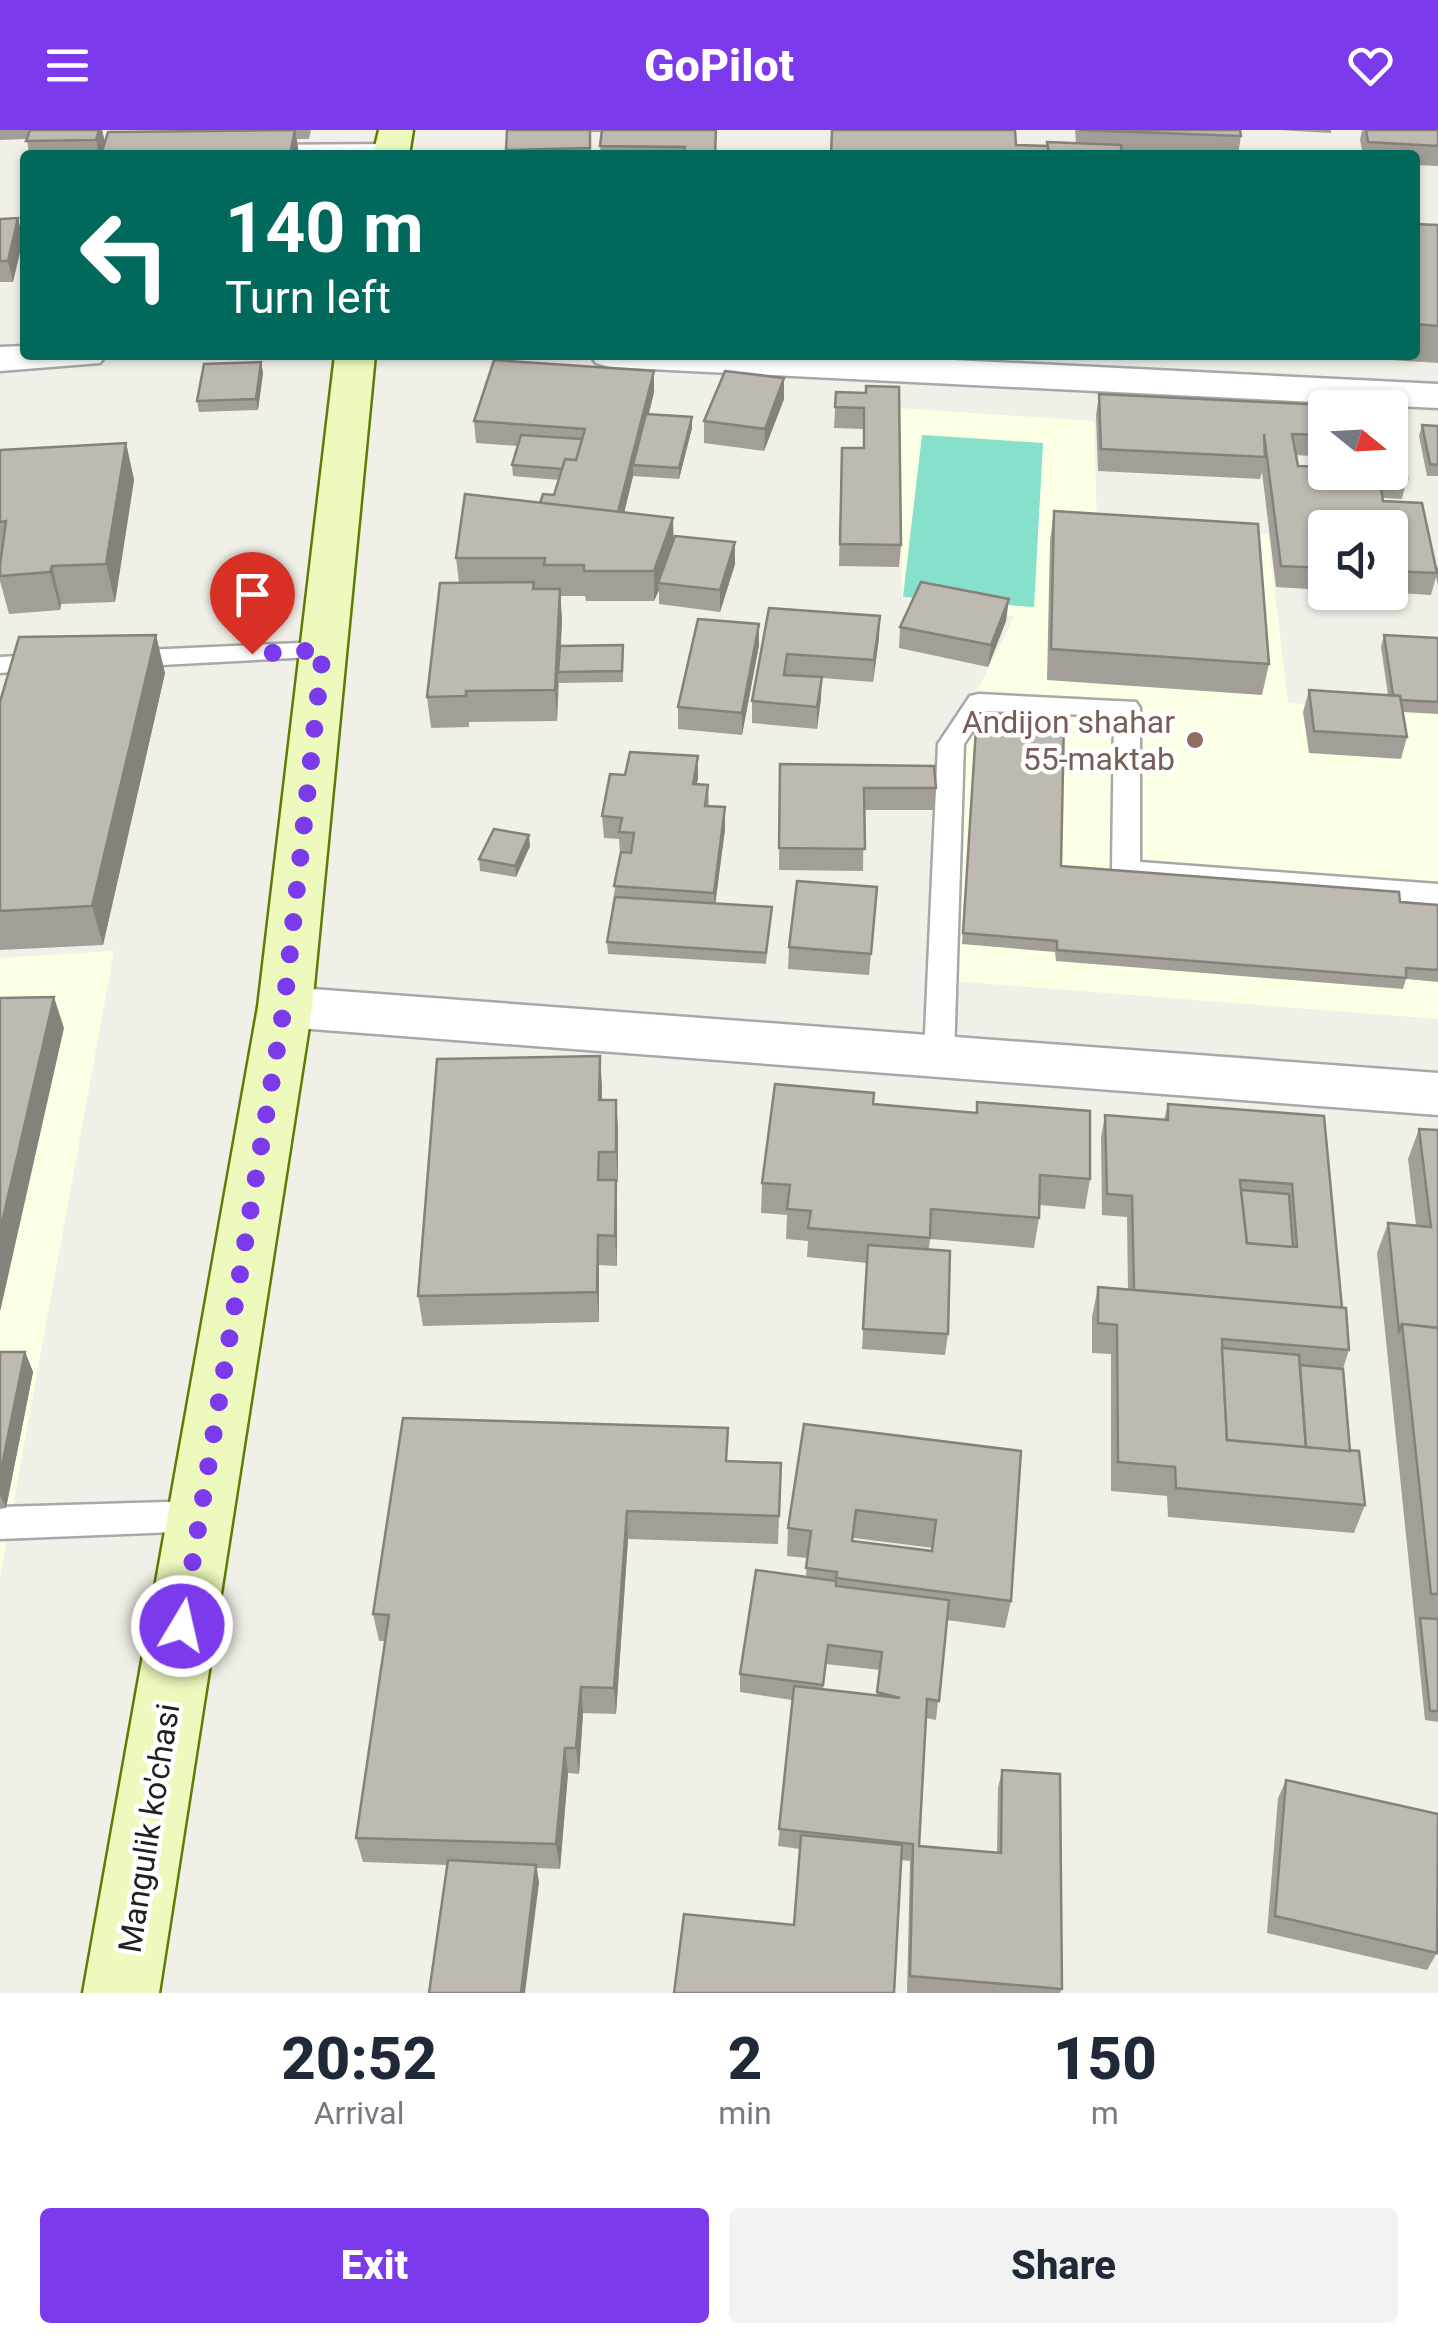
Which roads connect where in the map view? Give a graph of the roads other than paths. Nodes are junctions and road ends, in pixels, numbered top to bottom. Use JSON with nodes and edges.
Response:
{"nodes":[{"id":1,"x":393,"y":145,"type":"edge"},
{"id":2,"x":269,"y":150,"type":"edge"},
{"id":3,"x":353,"y":360,"type":"edge"},
{"id":4,"x":711,"y":360,"type":"edge"},
{"id":5,"x":1438,"y":396,"type":"edge"},
{"id":6,"x":323,"y":650,"type":"junction"},
{"id":7,"x":0,"y":664,"type":"edge"},
{"id":8,"x":1438,"y":894,"type":"edge"},
{"id":9,"x":284,"y":1007,"type":"junction"},
{"id":10,"x":939,"y":1056,"type":"junction"},
{"id":11,"x":1438,"y":1094,"type":"edge"},
{"id":12,"x":200,"y":1516,"type":"junction"},
{"id":13,"x":0,"y":1524,"type":"edge"},
{"id":14,"x":122,"y":1993,"type":"edge"}],
"edges":[{"from":1,"to":2,"type":"lane"},
{"from":3,"to":6,"type":"street","name":"Mangulik ko'chasi"},
{"from":4,"to":5,"type":"street"},
{"from":6,"to":7,"type":"lane"},
{"from":6,"to":9,"type":"street","name":"Mangulik ko'chasi"},
{"from":8,"to":10,"type":"lane"},
{"from":9,"to":10,"type":"street"},
{"from":9,"to":12,"type":"street","name":"Mangulik ko'chasi"},
{"from":10,"to":11,"type":"street"},
{"from":12,"to":13,"type":"lane"},
{"from":12,"to":14,"type":"street","name":"Mangulik ko'chasi"}]}
